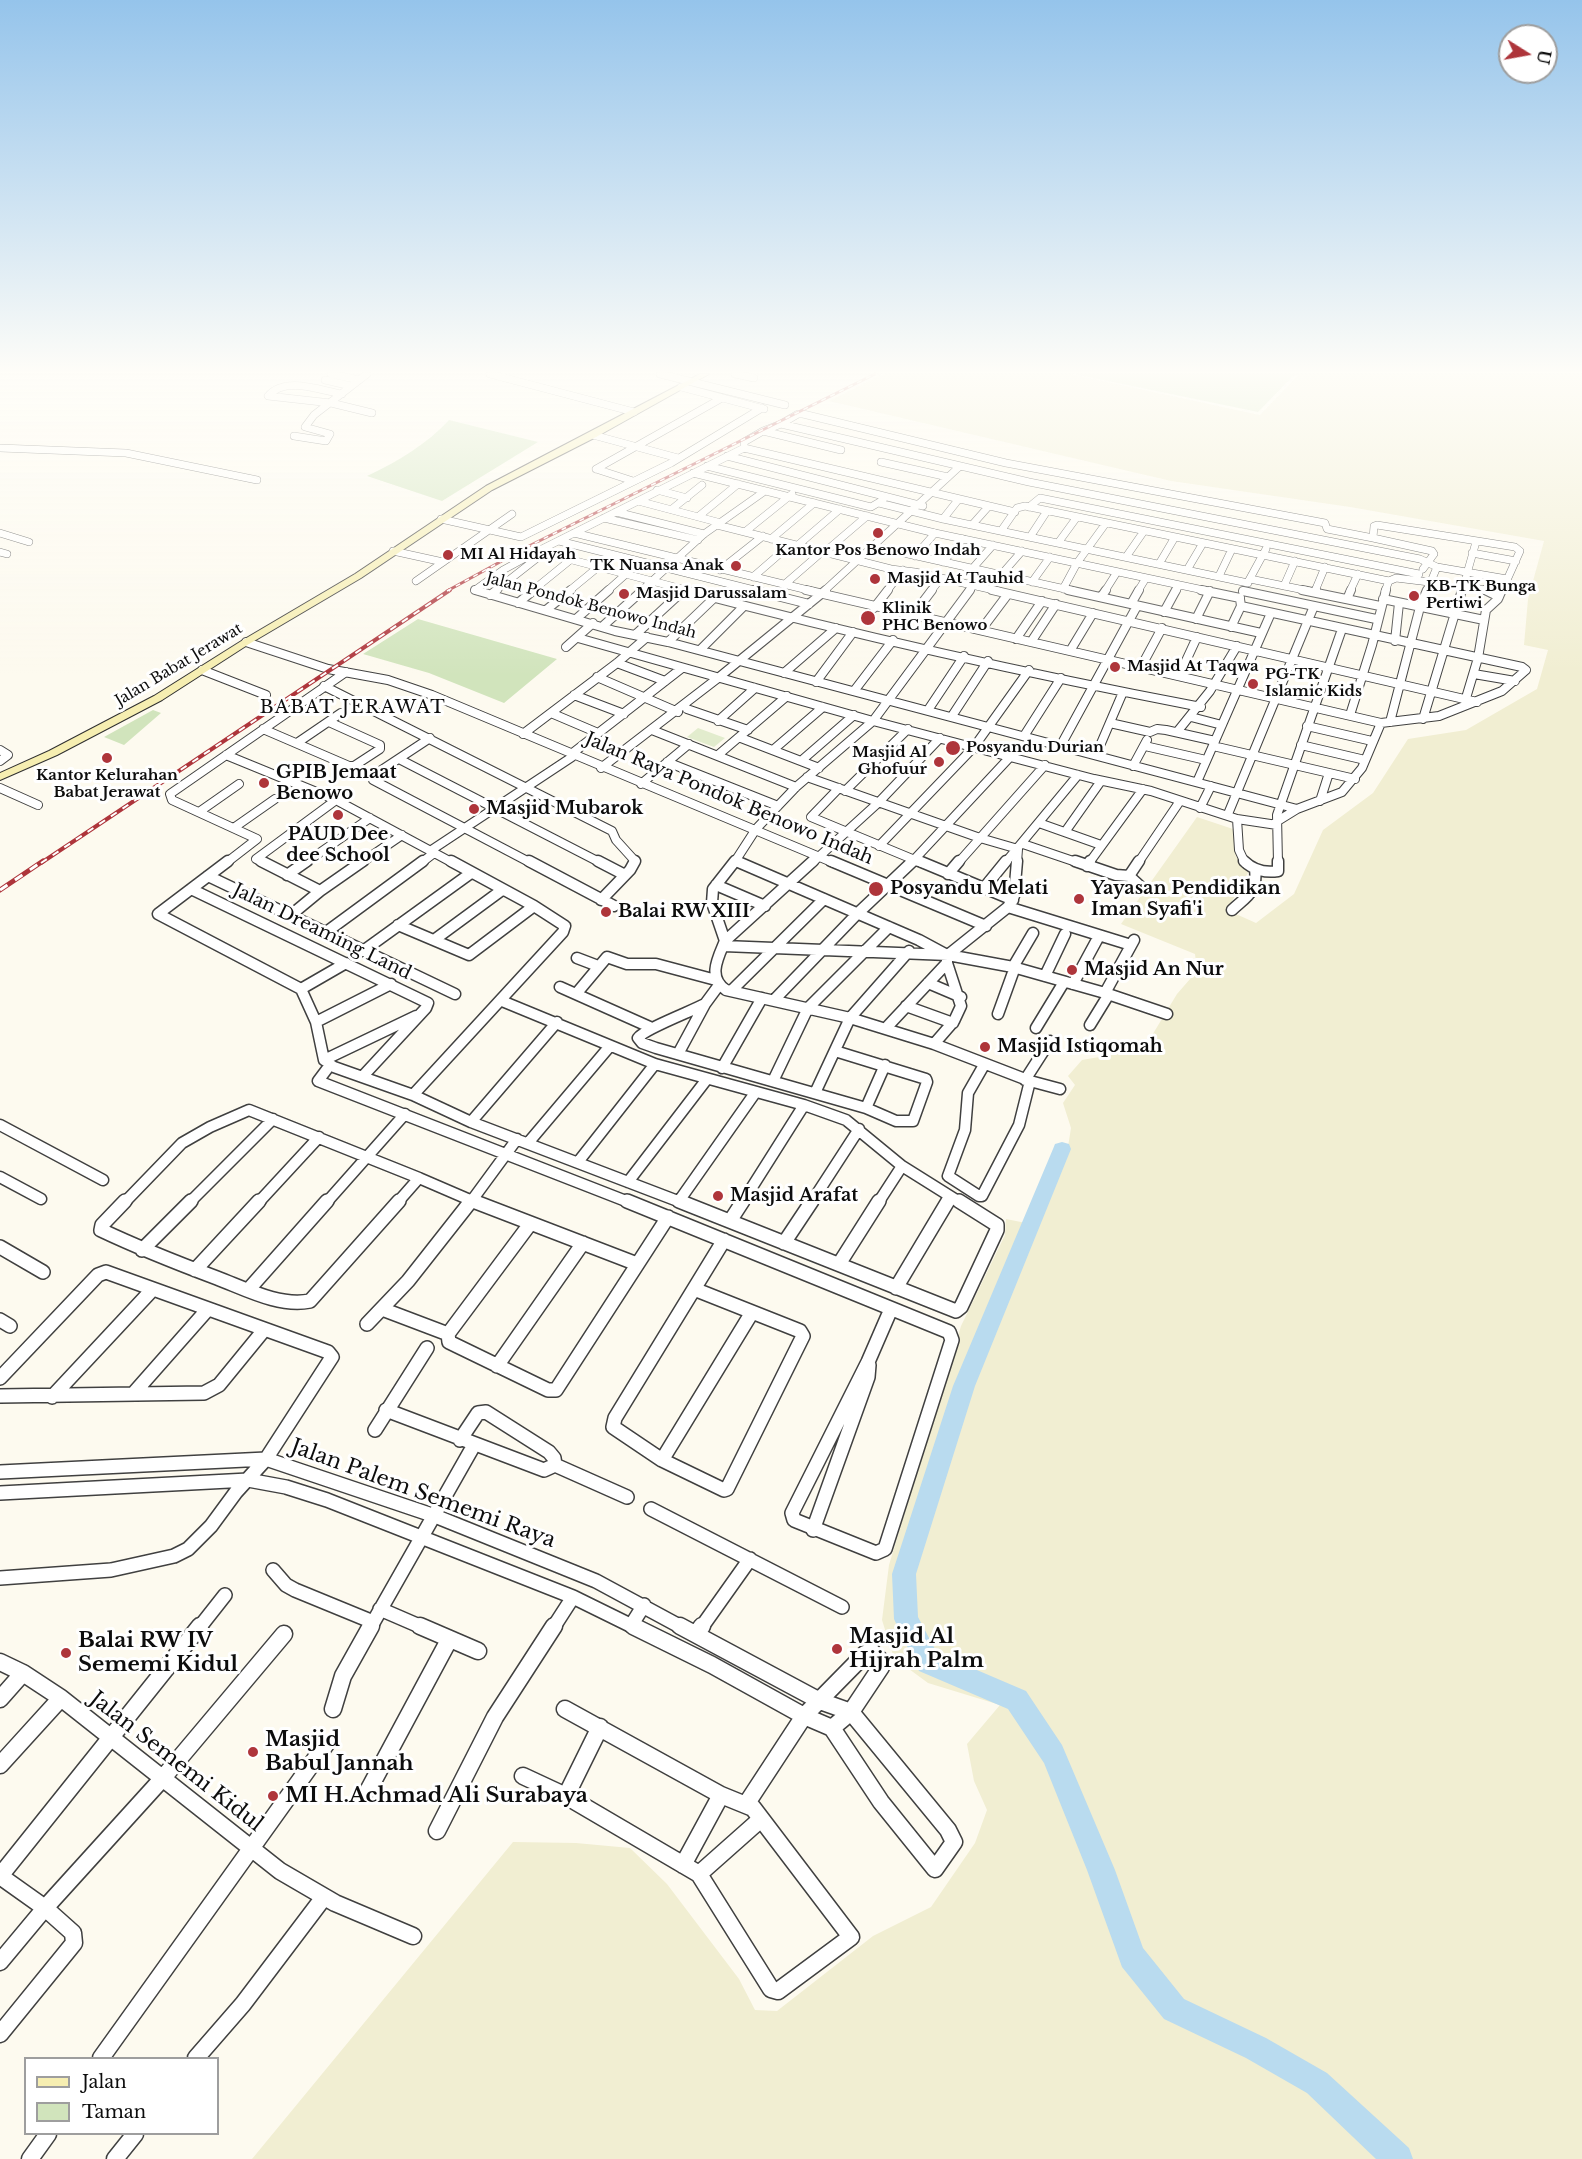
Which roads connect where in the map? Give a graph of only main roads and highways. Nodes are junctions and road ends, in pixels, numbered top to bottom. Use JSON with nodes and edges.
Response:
{"nodes":[{"id":1,"x":512,"y":475,"type":"edge"},
{"id":2,"x":367,"y":568,"type":"junction"},
{"id":3,"x":0,"y":769,"type":"edge"},
{"id":4,"x":0,"y":777,"type":"edge"}],
"edges":[{"from":1,"to":2,"type":"main road","name":"Jalan Babat Jerawat"},
{"from":2,"to":3,"type":"main road","name":"Jalan Babat Jerawat"},
{"from":2,"to":4,"type":"main road","name":"Jalan Babat Jerawat"}]}
